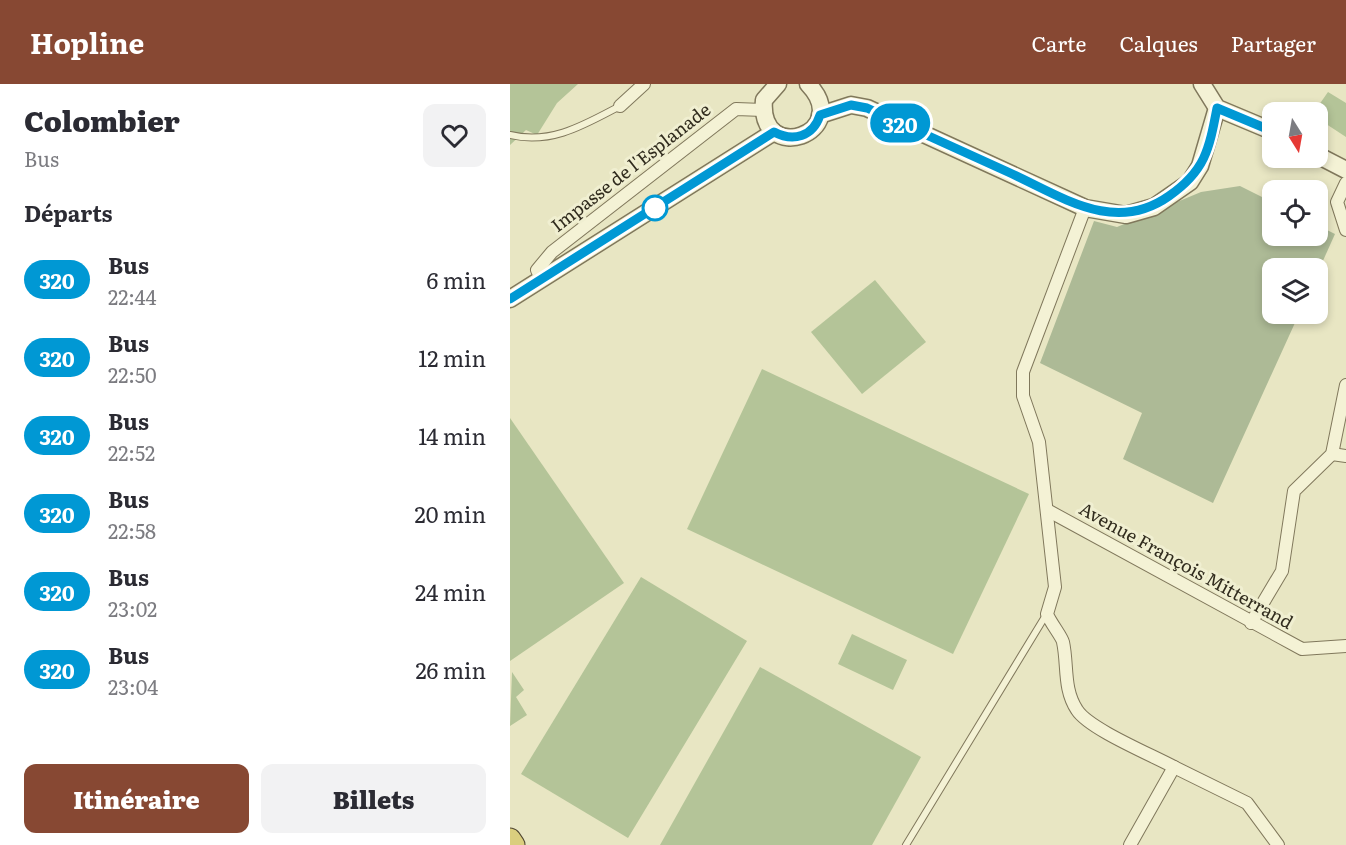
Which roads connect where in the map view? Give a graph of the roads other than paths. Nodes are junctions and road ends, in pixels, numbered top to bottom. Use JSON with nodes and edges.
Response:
{"nodes":[{"id":1,"x":644,"y":84,"type":"edge"},
{"id":2,"x":778,"y":84,"type":"edge"},
{"id":3,"x":1202,"y":84,"type":"edge"},
{"id":4,"x":817,"y":87,"type":"edge"},
{"id":5,"x":620,"y":106,"type":"joint"},
{"id":6,"x":1217,"y":108,"type":"junction"},
{"id":7,"x":763,"y":110,"type":"junction"},
{"id":8,"x":820,"y":115,"type":"junction"},
{"id":9,"x":1262,"y":127,"type":"edge"},
{"id":10,"x":774,"y":132,"type":"junction"},
{"id":11,"x":510,"y":135,"type":"edge"},
{"id":12,"x":1328,"y":160,"type":"edge"},
{"id":13,"x":1346,"y":170,"type":"edge"},
{"id":14,"x":1346,"y":183,"type":"edge"},
{"id":15,"x":1085,"y":208,"type":"junction"},
{"id":16,"x":1346,"y":230,"type":"edge"},
{"id":17,"x":541,"y":279,"type":"junction"},
{"id":18,"x":510,"y":299,"type":"edge"},
{"id":19,"x":1346,"y":385,"type":"edge"},
{"id":20,"x":1332,"y":454,"type":"junction"},
{"id":21,"x":1346,"y":456,"type":"edge"},
{"id":22,"x":1047,"y":510,"type":"junction"},
{"id":23,"x":1047,"y":614,"type":"junction"},
{"id":24,"x":1251,"y":623,"type":"junction"},
{"id":25,"x":1346,"y":646,"type":"edge"},
{"id":26,"x":1174,"y":767,"type":"junction"},
{"id":27,"x":510,"y":839,"type":"edge"},
{"id":28,"x":514,"y":845,"type":"edge"},
{"id":29,"x":906,"y":845,"type":"edge"},
{"id":30,"x":1130,"y":845,"type":"edge"},
{"id":31,"x":1278,"y":845,"type":"edge"}],
"edges":[{"from":1,"to":5,"type":"street"},
{"from":2,"to":7,"type":"street"},
{"from":3,"to":6,"type":"street"},
{"from":4,"to":8,"type":"street"},
{"from":5,"to":11,"type":"lane"},
{"from":6,"to":9,"type":"street"},
{"from":6,"to":15,"type":"street"},
{"from":7,"to":10,"type":"street"},
{"from":7,"to":17,"type":"street","name":"Impasse de l'Esplanade"},
{"from":8,"to":10,"type":"street"},
{"from":8,"to":15,"type":"street"},
{"from":10,"to":17,"type":"street"},
{"from":12,"to":13,"type":"street"},
{"from":14,"to":16,"type":"street"},
{"from":15,"to":22,"type":"street"},
{"from":17,"to":18,"type":"street"},
{"from":19,"to":20,"type":"street"},
{"from":20,"to":21,"type":"street"},
{"from":20,"to":24,"type":"street"},
{"from":22,"to":23,"type":"street"},
{"from":22,"to":24,"type":"street","name":"Avenue François Mitterrand"},
{"from":23,"to":26,"type":"street"},
{"from":23,"to":29,"type":"lane"},
{"from":24,"to":25,"type":"street","name":"Avenue François Mitterrand"},
{"from":26,"to":30,"type":"street"},
{"from":26,"to":31,"type":"street"},
{"from":27,"to":28,"type":"highway"}]}
